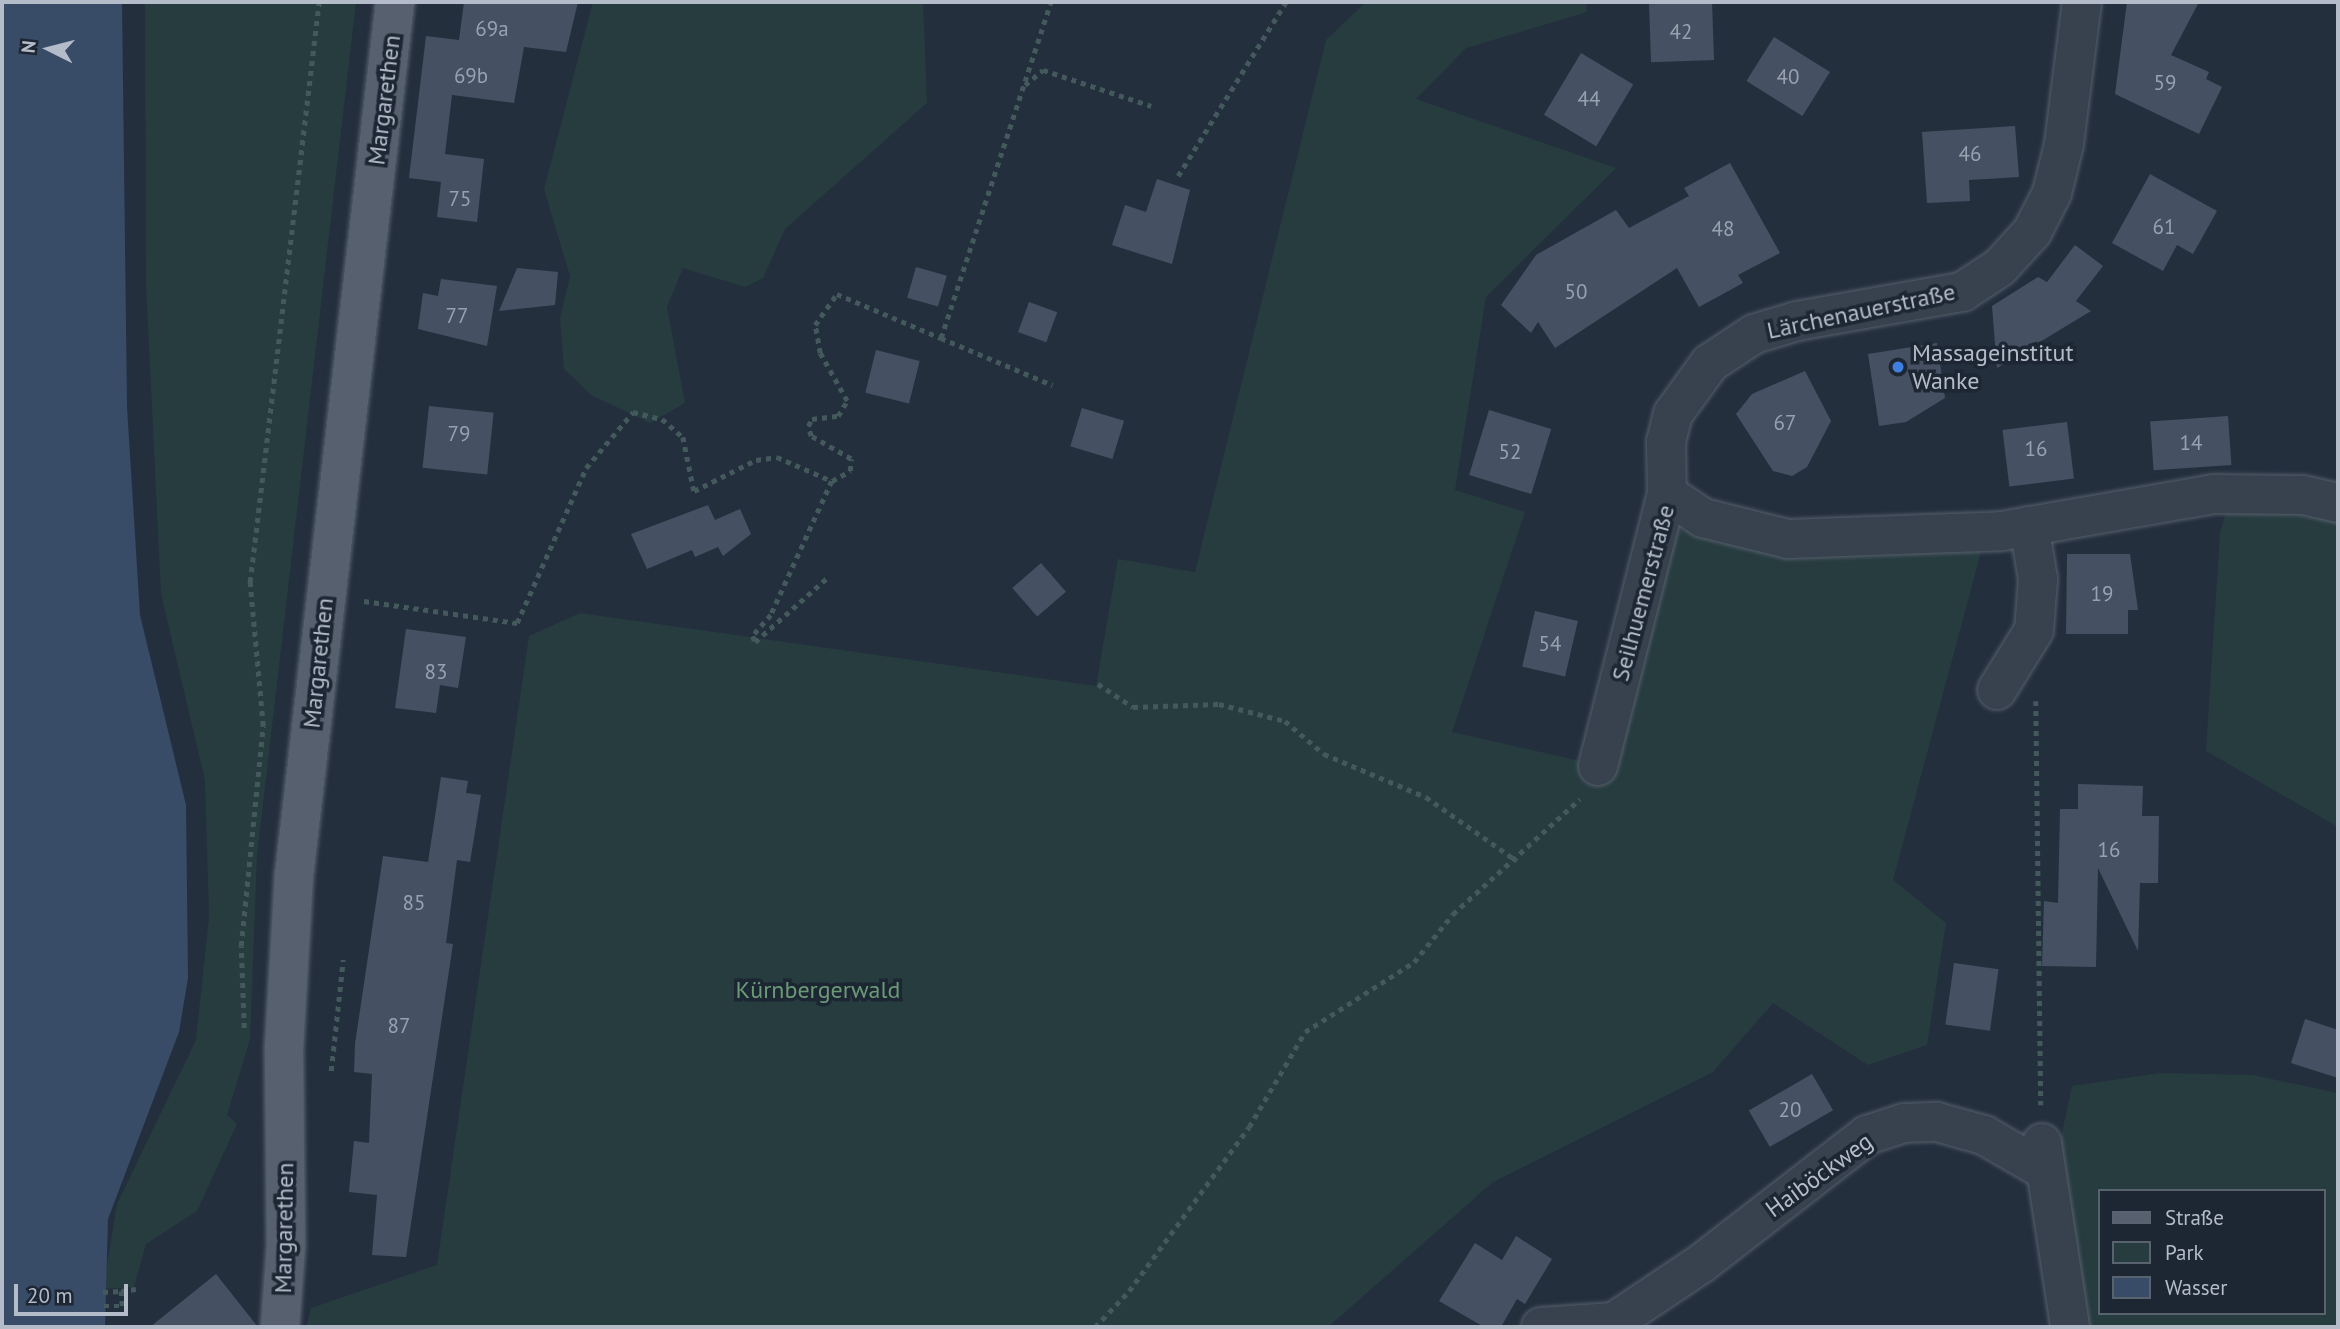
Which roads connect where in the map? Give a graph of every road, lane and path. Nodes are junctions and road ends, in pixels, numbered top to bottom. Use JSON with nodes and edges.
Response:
{"nodes":[{"id":1,"x":319,"y":2,"type":"edge"},
{"id":2,"x":395,"y":2,"type":"edge"},
{"id":3,"x":1051,"y":2,"type":"edge"},
{"id":4,"x":1286,"y":2,"type":"edge"},
{"id":5,"x":2082,"y":2,"type":"edge"},
{"id":6,"x":1025,"y":86,"type":"junction"},
{"id":7,"x":1151,"y":106,"type":"dead end"},
{"id":8,"x":1178,"y":176,"type":"dead end"},
{"id":9,"x":941,"y":338,"type":"junction"},
{"id":10,"x":1052,"y":385,"type":"dead end"},
{"id":11,"x":832,"y":481,"type":"junction"},
{"id":12,"x":1667,"y":494,"type":"junction"},
{"id":13,"x":2338,"y":503,"type":"edge"},
{"id":14,"x":2029,"y":526,"type":"junction"},
{"id":15,"x":827,"y":578,"type":"dead end"},
{"id":16,"x":354,"y":600,"type":"dead end"},
{"id":17,"x":2028,"y":644,"type":"junction"},
{"id":18,"x":1098,"y":684,"type":"dead end"},
{"id":19,"x":1997,"y":690,"type":"dead end"},
{"id":20,"x":1598,"y":766,"type":"joint"},
{"id":21,"x":1517,"y":860,"type":"junction"},
{"id":22,"x":343,"y":960,"type":"dead end"},
{"id":23,"x":246,"y":1037,"type":"dead end"},
{"id":24,"x":331,"y":1070,"type":"dead end"},
{"id":25,"x":2041,"y":1153,"type":"junction"},
{"id":26,"x":136,"y":1289,"type":"dead end"},
{"id":27,"x":121,"y":1291,"type":"junction"},
{"id":28,"x":103,"y":1292,"type":"dead end"},
{"id":29,"x":104,"y":1307,"type":"dead end"},
{"id":30,"x":280,"y":1327,"type":"edge"},
{"id":31,"x":1094,"y":1327,"type":"edge"},
{"id":32,"x":1541,"y":1327,"type":"edge"},
{"id":33,"x":2070,"y":1327,"type":"edge"}],
"edges":[{"from":1,"to":23,"type":"path"},
{"from":2,"to":30,"type":"main road","name":"Margarethen"},
{"from":3,"to":6,"type":"path"},
{"from":4,"to":8,"type":"path"},
{"from":5,"to":12,"type":"street","name":"Lärchenauerstraße"},
{"from":6,"to":7,"type":"path"},
{"from":6,"to":9,"type":"path"},
{"from":9,"to":10,"type":"path"},
{"from":9,"to":11,"type":"path"},
{"from":11,"to":15,"type":"path"},
{"from":11,"to":16,"type":"path"},
{"from":12,"to":14,"type":"street","name":"Seilhuemerstraße"},
{"from":12,"to":20,"type":"street","name":"Seilhuemerstraße"},
{"from":13,"to":14,"type":"street","name":"Seilhuemerstraße"},
{"from":14,"to":17,"type":"street"},
{"from":17,"to":19,"type":"street"},
{"from":17,"to":25,"type":"path"},
{"from":18,"to":21,"type":"path"},
{"from":20,"to":21,"type":"path"},
{"from":21,"to":31,"type":"path"},
{"from":22,"to":24,"type":"path"},
{"from":25,"to":32,"type":"street","name":"Haiböckweg"},
{"from":25,"to":33,"type":"street"},
{"from":26,"to":27,"type":"path"},
{"from":27,"to":28,"type":"path"},
{"from":27,"to":29,"type":"path"}]}
